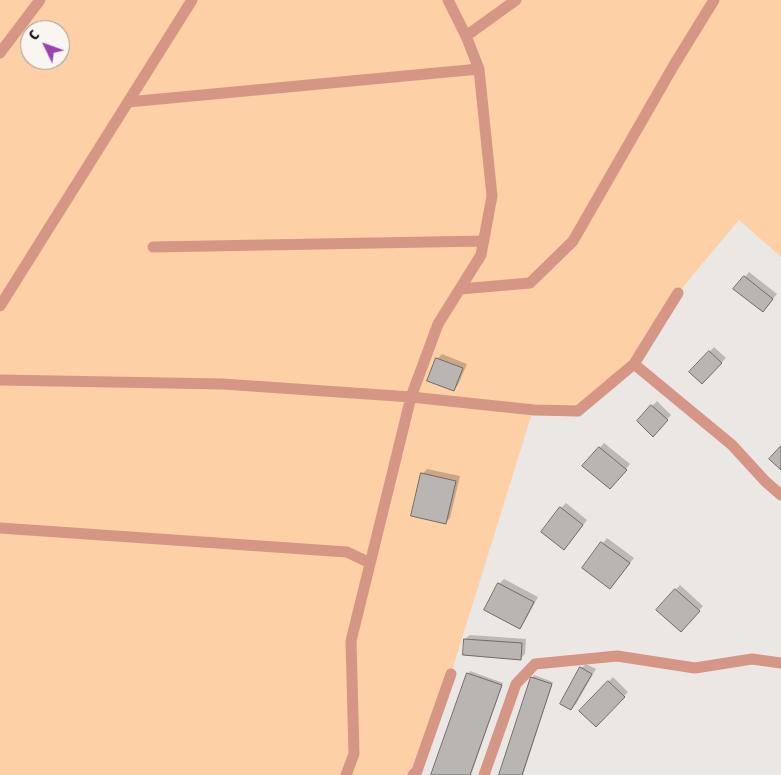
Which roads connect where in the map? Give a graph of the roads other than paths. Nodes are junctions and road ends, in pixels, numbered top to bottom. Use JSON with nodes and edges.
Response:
{"nodes":[{"id":1,"x":40,"y":0,"type":"edge"},
{"id":2,"x":192,"y":0,"type":"edge"},
{"id":3,"x":448,"y":0,"type":"edge"},
{"id":4,"x":516,"y":0,"type":"edge"},
{"id":5,"x":714,"y":0,"type":"edge"},
{"id":6,"x":466,"y":36,"type":"junction"},
{"id":7,"x":0,"y":53,"type":"edge"},
{"id":8,"x":479,"y":69,"type":"junction"},
{"id":9,"x":128,"y":102,"type":"junction"},
{"id":10,"x":484,"y":241,"type":"junction"},
{"id":11,"x":153,"y":247,"type":"dead end"},
{"id":12,"x":460,"y":289,"type":"junction"},
{"id":13,"x":678,"y":293,"type":"dead end"},
{"id":14,"x":0,"y":306,"type":"edge"},
{"id":15,"x":634,"y":364,"type":"junction"},
{"id":16,"x":0,"y":380,"type":"edge"},
{"id":17,"x":411,"y":397,"type":"junction"},
{"id":18,"x":781,"y":495,"type":"edge"},
{"id":19,"x":0,"y":528,"type":"edge"},
{"id":20,"x":370,"y":563,"type":"junction"},
{"id":21,"x":781,"y":662,"type":"edge"},
{"id":22,"x":451,"y":674,"type":"dead end"},
{"id":23,"x":346,"y":775,"type":"edge"},
{"id":24,"x":412,"y":775,"type":"edge"},
{"id":25,"x":484,"y":775,"type":"edge"}],
"edges":[{"from":1,"to":7,"type":"lane"},
{"from":2,"to":9,"type":"lane"},
{"from":3,"to":6,"type":"lane"},
{"from":4,"to":6,"type":"lane"},
{"from":5,"to":12,"type":"lane"},
{"from":6,"to":8,"type":"lane"},
{"from":8,"to":9,"type":"lane"},
{"from":8,"to":10,"type":"lane"},
{"from":9,"to":14,"type":"lane"},
{"from":10,"to":11,"type":"lane"},
{"from":10,"to":12,"type":"lane"},
{"from":12,"to":17,"type":"lane"},
{"from":13,"to":15,"type":"lane"},
{"from":15,"to":17,"type":"lane"},
{"from":15,"to":18,"type":"lane"},
{"from":16,"to":17,"type":"lane"},
{"from":17,"to":20,"type":"lane"},
{"from":19,"to":20,"type":"lane"},
{"from":20,"to":23,"type":"lane"},
{"from":21,"to":25,"type":"lane"},
{"from":22,"to":24,"type":"lane"}]}
